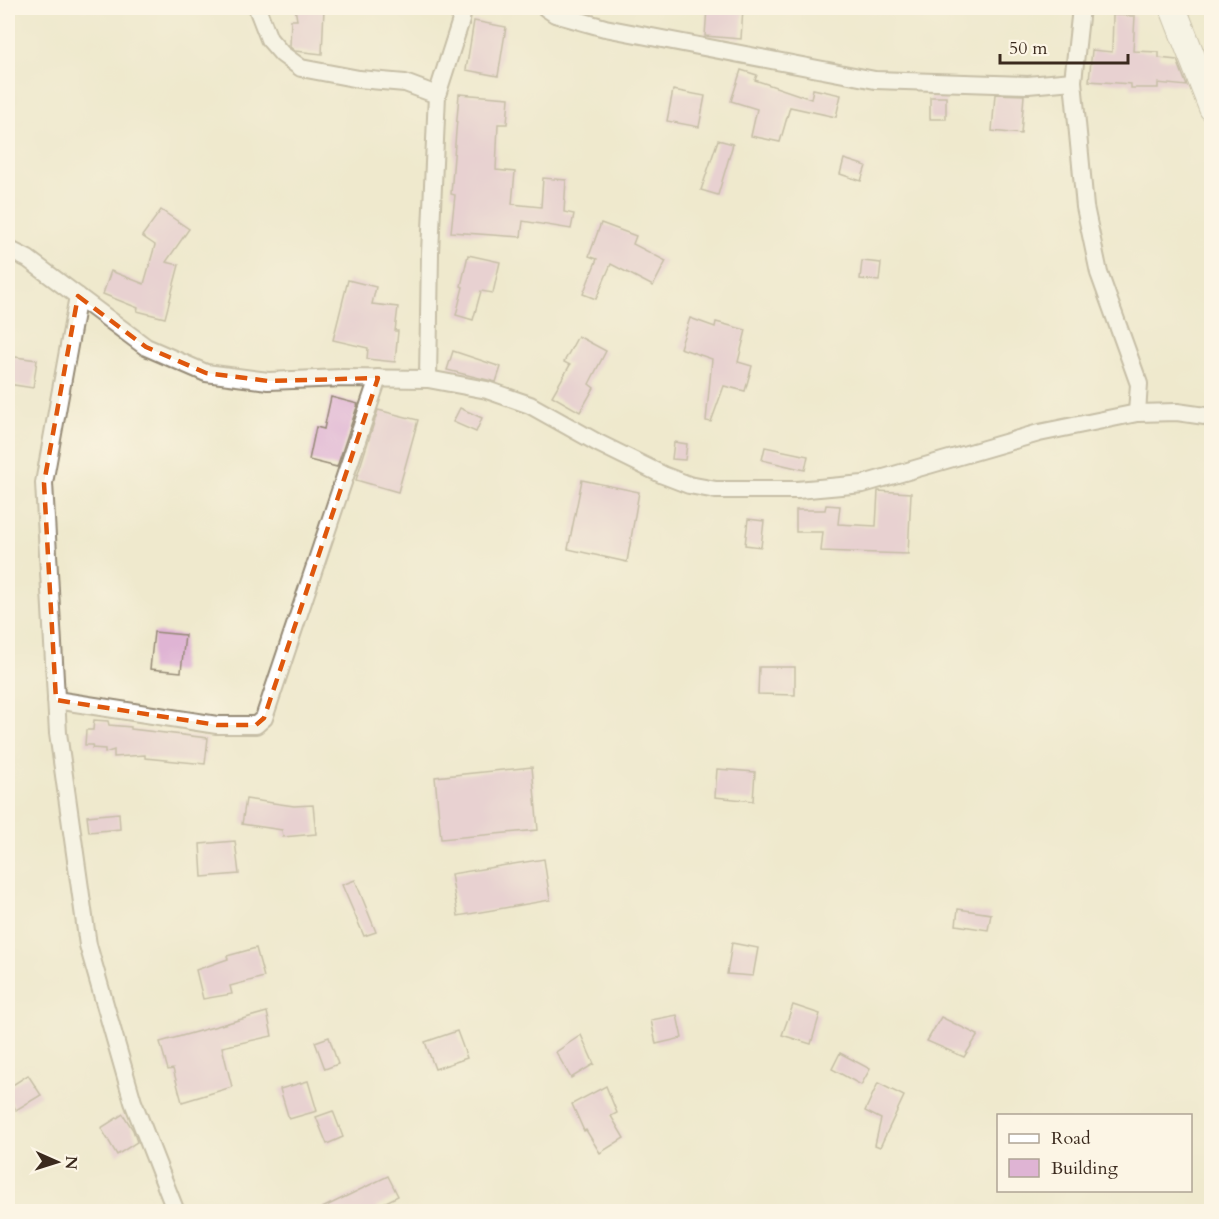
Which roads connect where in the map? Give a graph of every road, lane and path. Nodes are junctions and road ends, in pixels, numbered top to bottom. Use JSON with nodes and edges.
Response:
{"nodes":[{"id":1,"x":257,"y":8,"type":"edge"},
{"id":2,"x":463,"y":8,"type":"edge"},
{"id":3,"x":546,"y":8,"type":"edge"},
{"id":4,"x":1081,"y":8,"type":"edge"},
{"id":5,"x":1173,"y":8,"type":"edge"},
{"id":6,"x":1073,"y":81,"type":"junction"},
{"id":7,"x":437,"y":95,"type":"junction"},
{"id":8,"x":1212,"y":108,"type":"edge"},
{"id":9,"x":8,"y":249,"type":"edge"},
{"id":10,"x":78,"y":296,"type":"junction"},
{"id":11,"x":378,"y":378,"type":"junction"},
{"id":12,"x":428,"y":379,"type":"junction"},
{"id":13,"x":1137,"y":413,"type":"junction"},
{"id":14,"x":1212,"y":417,"type":"edge"},
{"id":15,"x":56,"y":700,"type":"junction"},
{"id":16,"x":176,"y":1212,"type":"edge"}],
"edges":[{"from":1,"to":7,"type":"street"},
{"from":2,"to":7,"type":"street"},
{"from":3,"to":6,"type":"street"},
{"from":4,"to":6,"type":"street"},
{"from":5,"to":8,"type":"highway"},
{"from":6,"to":13,"type":"street"},
{"from":7,"to":12,"type":"street"},
{"from":9,"to":10,"type":"street"},
{"from":10,"to":11,"type":"street"},
{"from":10,"to":15,"type":"street"},
{"from":11,"to":12,"type":"street"},
{"from":11,"to":15,"type":"street"},
{"from":12,"to":13,"type":"street"},
{"from":13,"to":14,"type":"street"},
{"from":15,"to":16,"type":"street"}]}
